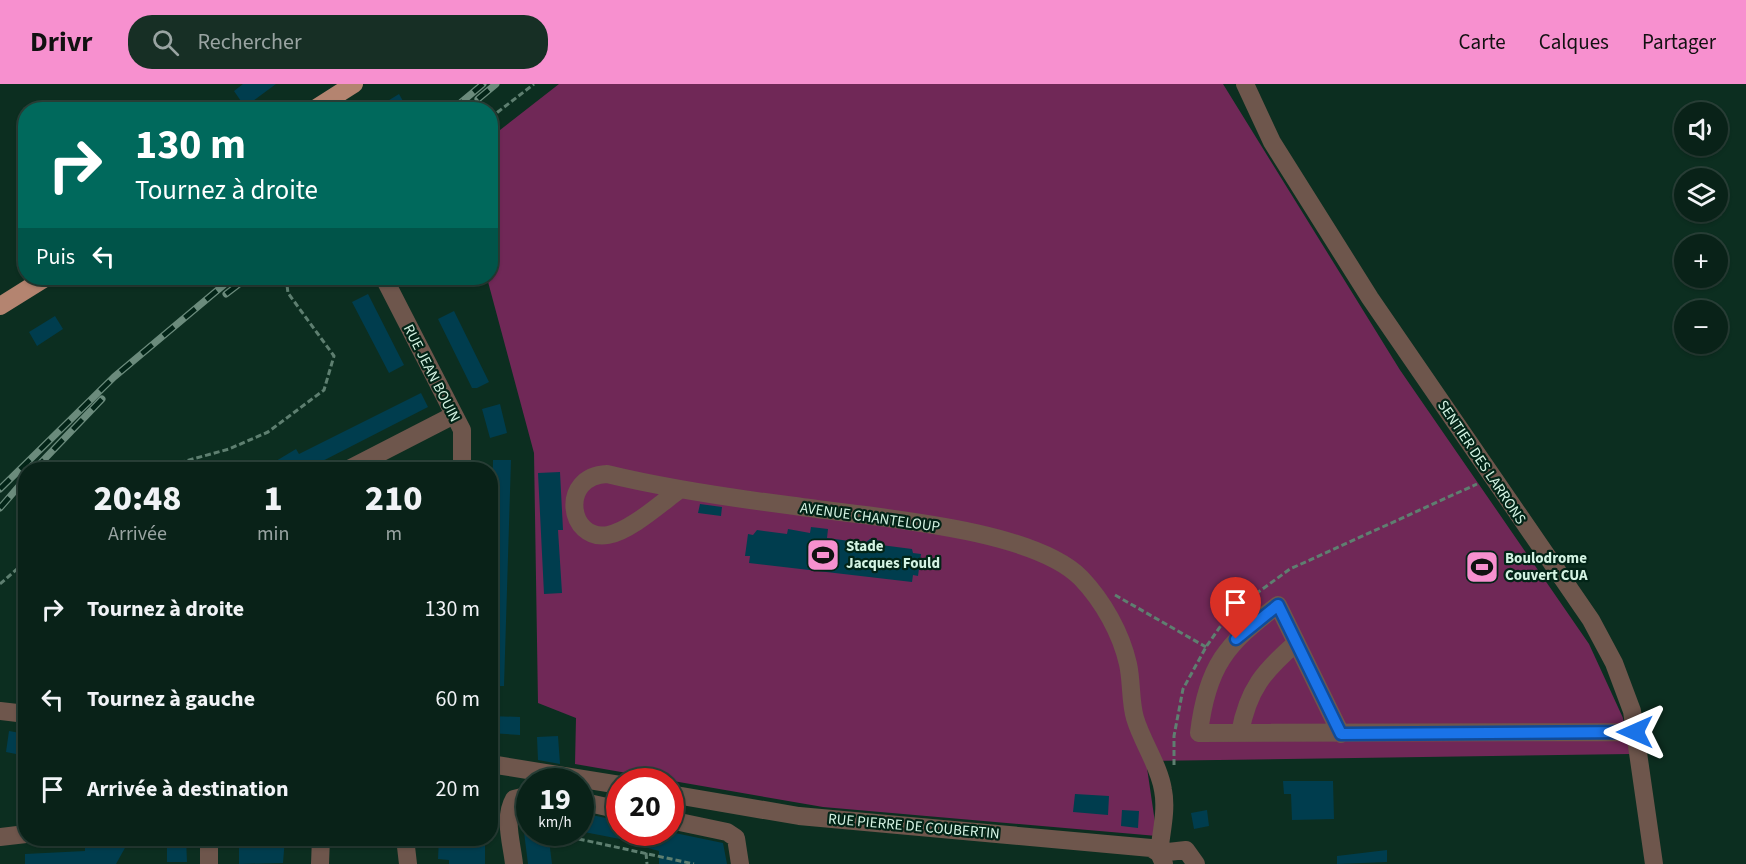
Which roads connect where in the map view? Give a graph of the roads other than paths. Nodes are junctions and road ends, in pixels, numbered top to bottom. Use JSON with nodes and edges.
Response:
{"nodes":[{"id":1,"x":354,"y":84,"type":"edge"},
{"id":2,"x":1245,"y":84,"type":"edge"},
{"id":3,"x":326,"y":102,"type":"edge"},
{"id":4,"x":34,"y":285,"type":"edge"},
{"id":5,"x":389,"y":285,"type":"edge"},
{"id":6,"x":0,"y":306,"type":"edge"},
{"id":7,"x":454,"y":415,"type":"junction"},
{"id":8,"x":363,"y":462,"type":"edge"},
{"id":9,"x":462,"y":462,"type":"edge"},
{"id":10,"x":679,"y":490,"type":"junction"},
{"id":11,"x":1296,"y":643,"type":"junction"},
{"id":12,"x":0,"y":711,"type":"edge"},
{"id":13,"x":18,"y":713,"type":"edge"},
{"id":14,"x":1635,"y":732,"type":"junction"},
{"id":15,"x":1240,"y":733,"type":"junction"},
{"id":16,"x":1341,"y":734,"type":"junction"},
{"id":17,"x":498,"y":765,"type":"edge"},
{"id":18,"x":606,"y":783,"type":"edge"},
{"id":19,"x":684,"y":796,"type":"edge"},
{"id":20,"x":516,"y":798,"type":"edge"},
{"id":21,"x":684,"y":823,"type":"edge"},
{"id":22,"x":18,"y":835,"type":"edge"},
{"id":23,"x":0,"y":837,"type":"edge"},
{"id":24,"x":209,"y":846,"type":"edge"},
{"id":25,"x":321,"y":846,"type":"edge"},
{"id":26,"x":406,"y":846,"type":"edge"},
{"id":27,"x":1161,"y":858,"type":"edge"},
{"id":28,"x":209,"y":864,"type":"edge"},
{"id":29,"x":320,"y":864,"type":"edge"},
{"id":30,"x":408,"y":864,"type":"edge"},
{"id":31,"x":514,"y":864,"type":"edge"},
{"id":32,"x":740,"y":864,"type":"edge"},
{"id":33,"x":1196,"y":864,"type":"edge"},
{"id":34,"x":1654,"y":864,"type":"edge"}],
"edges":[{"from":1,"to":3,"type":"main road"},
{"from":2,"to":14,"type":"street","name":"SENTIER DES LARRONS"},
{"from":4,"to":6,"type":"main road"},
{"from":5,"to":7,"type":"street","name":"RUE JEAN BOUIN"},
{"from":7,"to":8,"type":"street"},
{"from":7,"to":9,"type":"street","name":"RUE JEAN BOUIN"},
{"from":10,"to":10,"type":"street","name":"AVENUE CHANTELOUP"},
{"from":10,"to":27,"type":"street","name":"AVENUE CHANTELOUP"},
{"from":11,"to":15,"type":"street"},
{"from":11,"to":15,"type":"street"},
{"from":11,"to":16,"type":"street"},
{"from":12,"to":13,"type":"street"},
{"from":14,"to":16,"type":"street"},
{"from":14,"to":34,"type":"street","name":"SENTIER DES LARRONS"},
{"from":15,"to":16,"type":"street"},
{"from":17,"to":18,"type":"street"},
{"from":19,"to":27,"type":"street","name":"RUE PIERRE DE COUBERTIN"},
{"from":20,"to":31,"type":"street"},
{"from":21,"to":32,"type":"street"},
{"from":22,"to":23,"type":"street"},
{"from":24,"to":28,"type":"street"},
{"from":25,"to":29,"type":"street"},
{"from":26,"to":30,"type":"street"},
{"from":27,"to":33,"type":"street","name":"RUE PIERRE DE COUBERTIN"}]}
